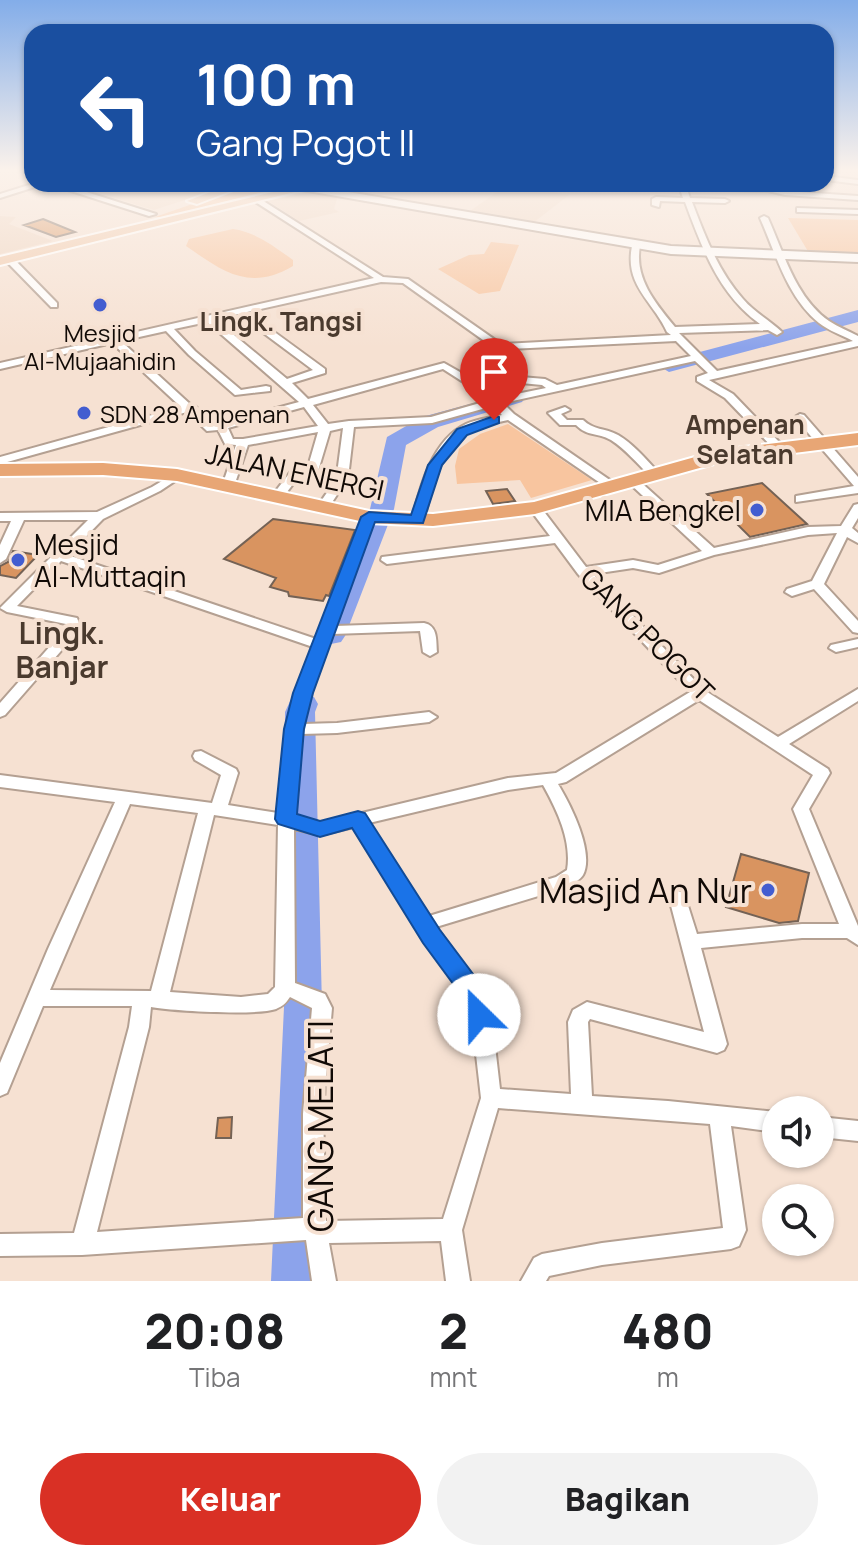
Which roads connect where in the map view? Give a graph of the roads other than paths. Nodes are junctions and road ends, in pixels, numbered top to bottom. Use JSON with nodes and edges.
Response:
{"nodes":[{"id":1,"x":118,"y":229,"type":"edge"},
{"id":2,"x":303,"y":229,"type":"edge"},
{"id":3,"x":541,"y":229,"type":"edge"},
{"id":4,"x":699,"y":229,"type":"edge"},
{"id":5,"x":769,"y":229,"type":"edge"},
{"id":6,"x":636,"y":246,"type":"junction"},
{"id":7,"x":709,"y":253,"type":"junction"},
{"id":8,"x":781,"y":255,"type":"junction"},
{"id":9,"x":858,"y":258,"type":"edge"},
{"id":10,"x":3,"y":259,"type":"edge"},
{"id":11,"x":381,"y":279,"type":"junction"},
{"id":12,"x":54,"y":305,"type":"dead end"},
{"id":13,"x":239,"y":311,"type":"junction"},
{"id":14,"x":208,"y":318,"type":"junction"},
{"id":15,"x":168,"y":328,"type":"junction"},
{"id":16,"x":673,"y":334,"type":"junction"},
{"id":17,"x":114,"y":340,"type":"junction"},
{"id":18,"x":858,"y":341,"type":"edge"},
{"id":19,"x":499,"y":347,"type":"junction"},
{"id":20,"x":697,"y":359,"type":"junction"},
{"id":21,"x":0,"y":366,"type":"edge"},
{"id":22,"x":715,"y":374,"type":"junction"},
{"id":23,"x":503,"y":378,"type":"junction"},
{"id":24,"x":283,"y":383,"type":"junction"},
{"id":25,"x":472,"y":383,"type":"junction"},
{"id":26,"x":266,"y":389,"type":"dead end"},
{"id":27,"x":555,"y":389,"type":"junction"},
{"id":28,"x":307,"y":403,"type":"junction"},
{"id":29,"x":497,"y":404,"type":"junction"},
{"id":30,"x":191,"y":408,"type":"junction"},
{"id":31,"x":565,"y":410,"type":"dead end"},
{"id":32,"x":510,"y":416,"type":"junction"},
{"id":33,"x":800,"y":417,"type":"dead end"},
{"id":34,"x":349,"y":424,"type":"junction"},
{"id":35,"x":222,"y":427,"type":"junction"},
{"id":36,"x":325,"y":428,"type":"junction"},
{"id":37,"x":858,"y":439,"type":"edge"},
{"id":38,"x":243,"y":442,"type":"junction"},
{"id":39,"x":820,"y":443,"type":"junction"},
{"id":40,"x":779,"y":448,"type":"junction"},
{"id":41,"x":0,"y":461,"type":"edge"},
{"id":42,"x":0,"y":470,"type":"edge"},
{"id":43,"x":653,"y":473,"type":"junction"},
{"id":44,"x":312,"y":474,"type":"junction"},
{"id":45,"x":177,"y":475,"type":"junction"},
{"id":46,"x":342,"y":478,"type":"junction"},
{"id":47,"x":623,"y":484,"type":"junction"},
{"id":48,"x":228,"y":486,"type":"junction"},
{"id":49,"x":858,"y":486,"type":"edge"},
{"id":50,"x":277,"y":497,"type":"junction"},
{"id":51,"x":800,"y":499,"type":"dead end"},
{"id":52,"x":323,"y":507,"type":"junction"},
{"id":53,"x":535,"y":508,"type":"junction"},
{"id":54,"x":858,"y":508,"type":"edge"},
{"id":55,"x":99,"y":516,"type":"junction"},
{"id":56,"x":0,"y":517,"type":"edge"},
{"id":57,"x":19,"y":517,"type":"junction"},
{"id":58,"x":378,"y":518,"type":"junction"},
{"id":59,"x":418,"y":520,"type":"junction"},
{"id":60,"x":845,"y":529,"type":"junction"},
{"id":61,"x":558,"y":539,"type":"junction"},
{"id":62,"x":858,"y":539,"type":"edge"},
{"id":63,"x":711,"y":552,"type":"junction"},
{"id":64,"x":59,"y":556,"type":"junction"},
{"id":65,"x":0,"y":559,"type":"edge"},
{"id":66,"x":387,"y":560,"type":"dead end"},
{"id":67,"x":583,"y":571,"type":"junction"},
{"id":68,"x":817,"y":584,"type":"junction"},
{"id":69,"x":792,"y":592,"type":"dead end"},
{"id":70,"x":4,"y":611,"type":"edge"},
{"id":71,"x":858,"y":629,"type":"edge"},
{"id":72,"x":327,"y":635,"type":"junction"},
{"id":73,"x":858,"y":643,"type":"edge"},
{"id":74,"x":836,"y":648,"type":"dead end"},
{"id":75,"x":430,"y":652,"type":"dead end"},
{"id":76,"x":699,"y":693,"type":"junction"},
{"id":77,"x":858,"y":694,"type":"edge"},
{"id":78,"x":0,"y":712,"type":"edge"},
{"id":79,"x":429,"y":717,"type":"dead end"},
{"id":80,"x":296,"y":729,"type":"junction"},
{"id":81,"x":778,"y":744,"type":"junction"},
{"id":82,"x":201,"y":756,"type":"dead end"},
{"id":83,"x":548,"y":780,"type":"junction"},
{"id":84,"x":0,"y":781,"type":"edge"},
{"id":85,"x":125,"y":797,"type":"junction"},
{"id":86,"x":213,"y":809,"type":"junction"},
{"id":87,"x":358,"y":819,"type":"junction"},
{"id":88,"x":293,"y":821,"type":"junction"},
{"id":89,"x":678,"y":898,"type":"dead end"},
{"id":90,"x":424,"y":924,"type":"junction"},
{"id":91,"x":854,"y":934,"type":"edge"},
{"id":92,"x":692,"y":942,"type":"junction"},
{"id":93,"x":296,"y":992,"type":"junction"},
{"id":94,"x":37,"y":998,"type":"junction"},
{"id":95,"x":151,"y":999,"type":"junction"},
{"id":96,"x":8,"y":1050,"type":"edge"},
{"id":97,"x":0,"y":1087,"type":"edge"},
{"id":98,"x":491,"y":1098,"type":"junction"},
{"id":99,"x":582,"y":1104,"type":"junction"},
{"id":100,"x":719,"y":1116,"type":"junction"},
{"id":101,"x":762,"y":1121,"type":"edge"},
{"id":102,"x":834,"y":1128,"type":"edge"},
{"id":103,"x":858,"y":1131,"type":"edge"},
{"id":104,"x":451,"y":1230,"type":"junction"},
{"id":105,"x":311,"y":1231,"type":"junction"},
{"id":106,"x":82,"y":1244,"type":"junction"},
{"id":107,"x":0,"y":1245,"type":"edge"},
{"id":108,"x":324,"y":1281,"type":"edge"},
{"id":109,"x":458,"y":1281,"type":"edge"},
{"id":110,"x":533,"y":1281,"type":"edge"}],
"edges":[{"from":1,"to":10,"type":"main road"},
{"from":2,"to":11,"type":"street"},
{"from":3,"to":6,"type":"street"},
{"from":4,"to":7,"type":"street"},
{"from":5,"to":8,"type":"street"},
{"from":6,"to":7,"type":"street"},
{"from":6,"to":16,"type":"street"},
{"from":7,"to":8,"type":"street"},
{"from":7,"to":16,"type":"street"},
{"from":8,"to":9,"type":"street"},
{"from":8,"to":18,"type":"street"},
{"from":10,"to":12,"type":"street"},
{"from":11,"to":13,"type":"street"},
{"from":11,"to":19,"type":"street"},
{"from":13,"to":14,"type":"street"},
{"from":13,"to":24,"type":"street"},
{"from":14,"to":15,"type":"street"},
{"from":14,"to":24,"type":"street"},
{"from":15,"to":17,"type":"street"},
{"from":15,"to":26,"type":"street"},
{"from":16,"to":19,"type":"street"},
{"from":16,"to":20,"type":"street"},
{"from":17,"to":21,"type":"street"},
{"from":17,"to":30,"type":"street"},
{"from":18,"to":22,"type":"street"},
{"from":19,"to":23,"type":"street"},
{"from":20,"to":22,"type":"street"},
{"from":20,"to":27,"type":"street"},
{"from":22,"to":40,"type":"street"},
{"from":23,"to":25,"type":"street"},
{"from":23,"to":27,"type":"street"},
{"from":24,"to":28,"type":"street"},
{"from":25,"to":28,"type":"street"},
{"from":25,"to":29,"type":"street"},
{"from":27,"to":29,"type":"street"},
{"from":28,"to":35,"type":"street"},
{"from":28,"to":36,"type":"street"},
{"from":29,"to":32,"type":"street"},
{"from":29,"to":34,"type":"street"},
{"from":30,"to":35,"type":"street"},
{"from":30,"to":41,"type":"street"},
{"from":31,"to":43,"type":"street"},
{"from":32,"to":47,"type":"street"},
{"from":32,"to":59,"type":"street"},
{"from":33,"to":39,"type":"street"},
{"from":34,"to":36,"type":"street"},
{"from":34,"to":46,"type":"street"},
{"from":35,"to":38,"type":"street"},
{"from":36,"to":38,"type":"street"},
{"from":36,"to":44,"type":"street"},
{"from":37,"to":39,"type":"highway","name":"JALAN ENERGI"},
{"from":38,"to":48,"type":"street"},
{"from":39,"to":40,"type":"highway","name":"JALAN ENERGI"},
{"from":39,"to":49,"type":"street"},
{"from":40,"to":43,"type":"highway","name":"JALAN ENERGI"},
{"from":42,"to":45,"type":"highway","name":"JALAN ENERGI"},
{"from":43,"to":47,"type":"highway","name":"JALAN ENERGI"},
{"from":44,"to":46,"type":"street"},
{"from":44,"to":50,"type":"street"},
{"from":45,"to":48,"type":"highway","name":"JALAN ENERGI"},
{"from":45,"to":55,"type":"street"},
{"from":46,"to":52,"type":"street"},
{"from":47,"to":53,"type":"highway","name":"JALAN ENERGI"},
{"from":47,"to":63,"type":"street"},
{"from":48,"to":50,"type":"highway","name":"JALAN ENERGI"},
{"from":49,"to":51,"type":"street"},
{"from":50,"to":52,"type":"highway","name":"JALAN ENERGI"},
{"from":52,"to":58,"type":"highway","name":"JALAN ENERGI"},
{"from":53,"to":59,"type":"highway","name":"JALAN ENERGI"},
{"from":53,"to":61,"type":"street","name":"GANG POGOT"},
{"from":54,"to":60,"type":"street"},
{"from":55,"to":57,"type":"street"},
{"from":55,"to":64,"type":"street"},
{"from":56,"to":57,"type":"street"},
{"from":57,"to":65,"type":"street"},
{"from":58,"to":59,"type":"highway","name":"JALAN ENERGI"},
{"from":58,"to":72,"type":"street","name":"GANG MELATI"},
{"from":60,"to":62,"type":"street"},
{"from":60,"to":63,"type":"street"},
{"from":60,"to":68,"type":"street"},
{"from":61,"to":66,"type":"street"},
{"from":61,"to":67,"type":"street","name":"GANG POGOT"},
{"from":63,"to":67,"type":"street"},
{"from":64,"to":70,"type":"street"},
{"from":64,"to":72,"type":"street"},
{"from":67,"to":76,"type":"street","name":"GANG POGOT"},
{"from":68,"to":69,"type":"street"},
{"from":68,"to":71,"type":"street"},
{"from":70,"to":78,"type":"street"},
{"from":72,"to":75,"type":"street"},
{"from":72,"to":80,"type":"street","name":"GANG MELATI"},
{"from":73,"to":74,"type":"street"},
{"from":76,"to":81,"type":"street","name":"GANG POGOT"},
{"from":76,"to":83,"type":"street"},
{"from":77,"to":81,"type":"street"},
{"from":79,"to":80,"type":"street"},
{"from":80,"to":88,"type":"street","name":"GANG MELATI"},
{"from":81,"to":91,"type":"street","name":"GANG POGOT"},
{"from":82,"to":86,"type":"street"},
{"from":83,"to":87,"type":"street"},
{"from":83,"to":90,"type":"street"},
{"from":84,"to":85,"type":"street"},
{"from":85,"to":86,"type":"street"},
{"from":85,"to":94,"type":"street"},
{"from":86,"to":88,"type":"street"},
{"from":86,"to":95,"type":"street"},
{"from":87,"to":88,"type":"street"},
{"from":87,"to":90,"type":"street"},
{"from":88,"to":93,"type":"street","name":"GANG MELATI"},
{"from":89,"to":92,"type":"street"},
{"from":90,"to":98,"type":"street"},
{"from":91,"to":92,"type":"street"},
{"from":92,"to":99,"type":"street"},
{"from":93,"to":95,"type":"street"},
{"from":93,"to":105,"type":"street","name":"GANG MELATI"},
{"from":94,"to":95,"type":"street"},
{"from":94,"to":96,"type":"street"},
{"from":95,"to":106,"type":"street"},
{"from":96,"to":97,"type":"street"},
{"from":98,"to":99,"type":"street"},
{"from":98,"to":104,"type":"street"},
{"from":99,"to":100,"type":"street"},
{"from":100,"to":101,"type":"street"},
{"from":100,"to":110,"type":"street"},
{"from":102,"to":103,"type":"street"},
{"from":104,"to":105,"type":"street"},
{"from":104,"to":109,"type":"street"},
{"from":105,"to":106,"type":"street"},
{"from":105,"to":108,"type":"street","name":"GANG MELATI"},
{"from":106,"to":107,"type":"street"}]}
